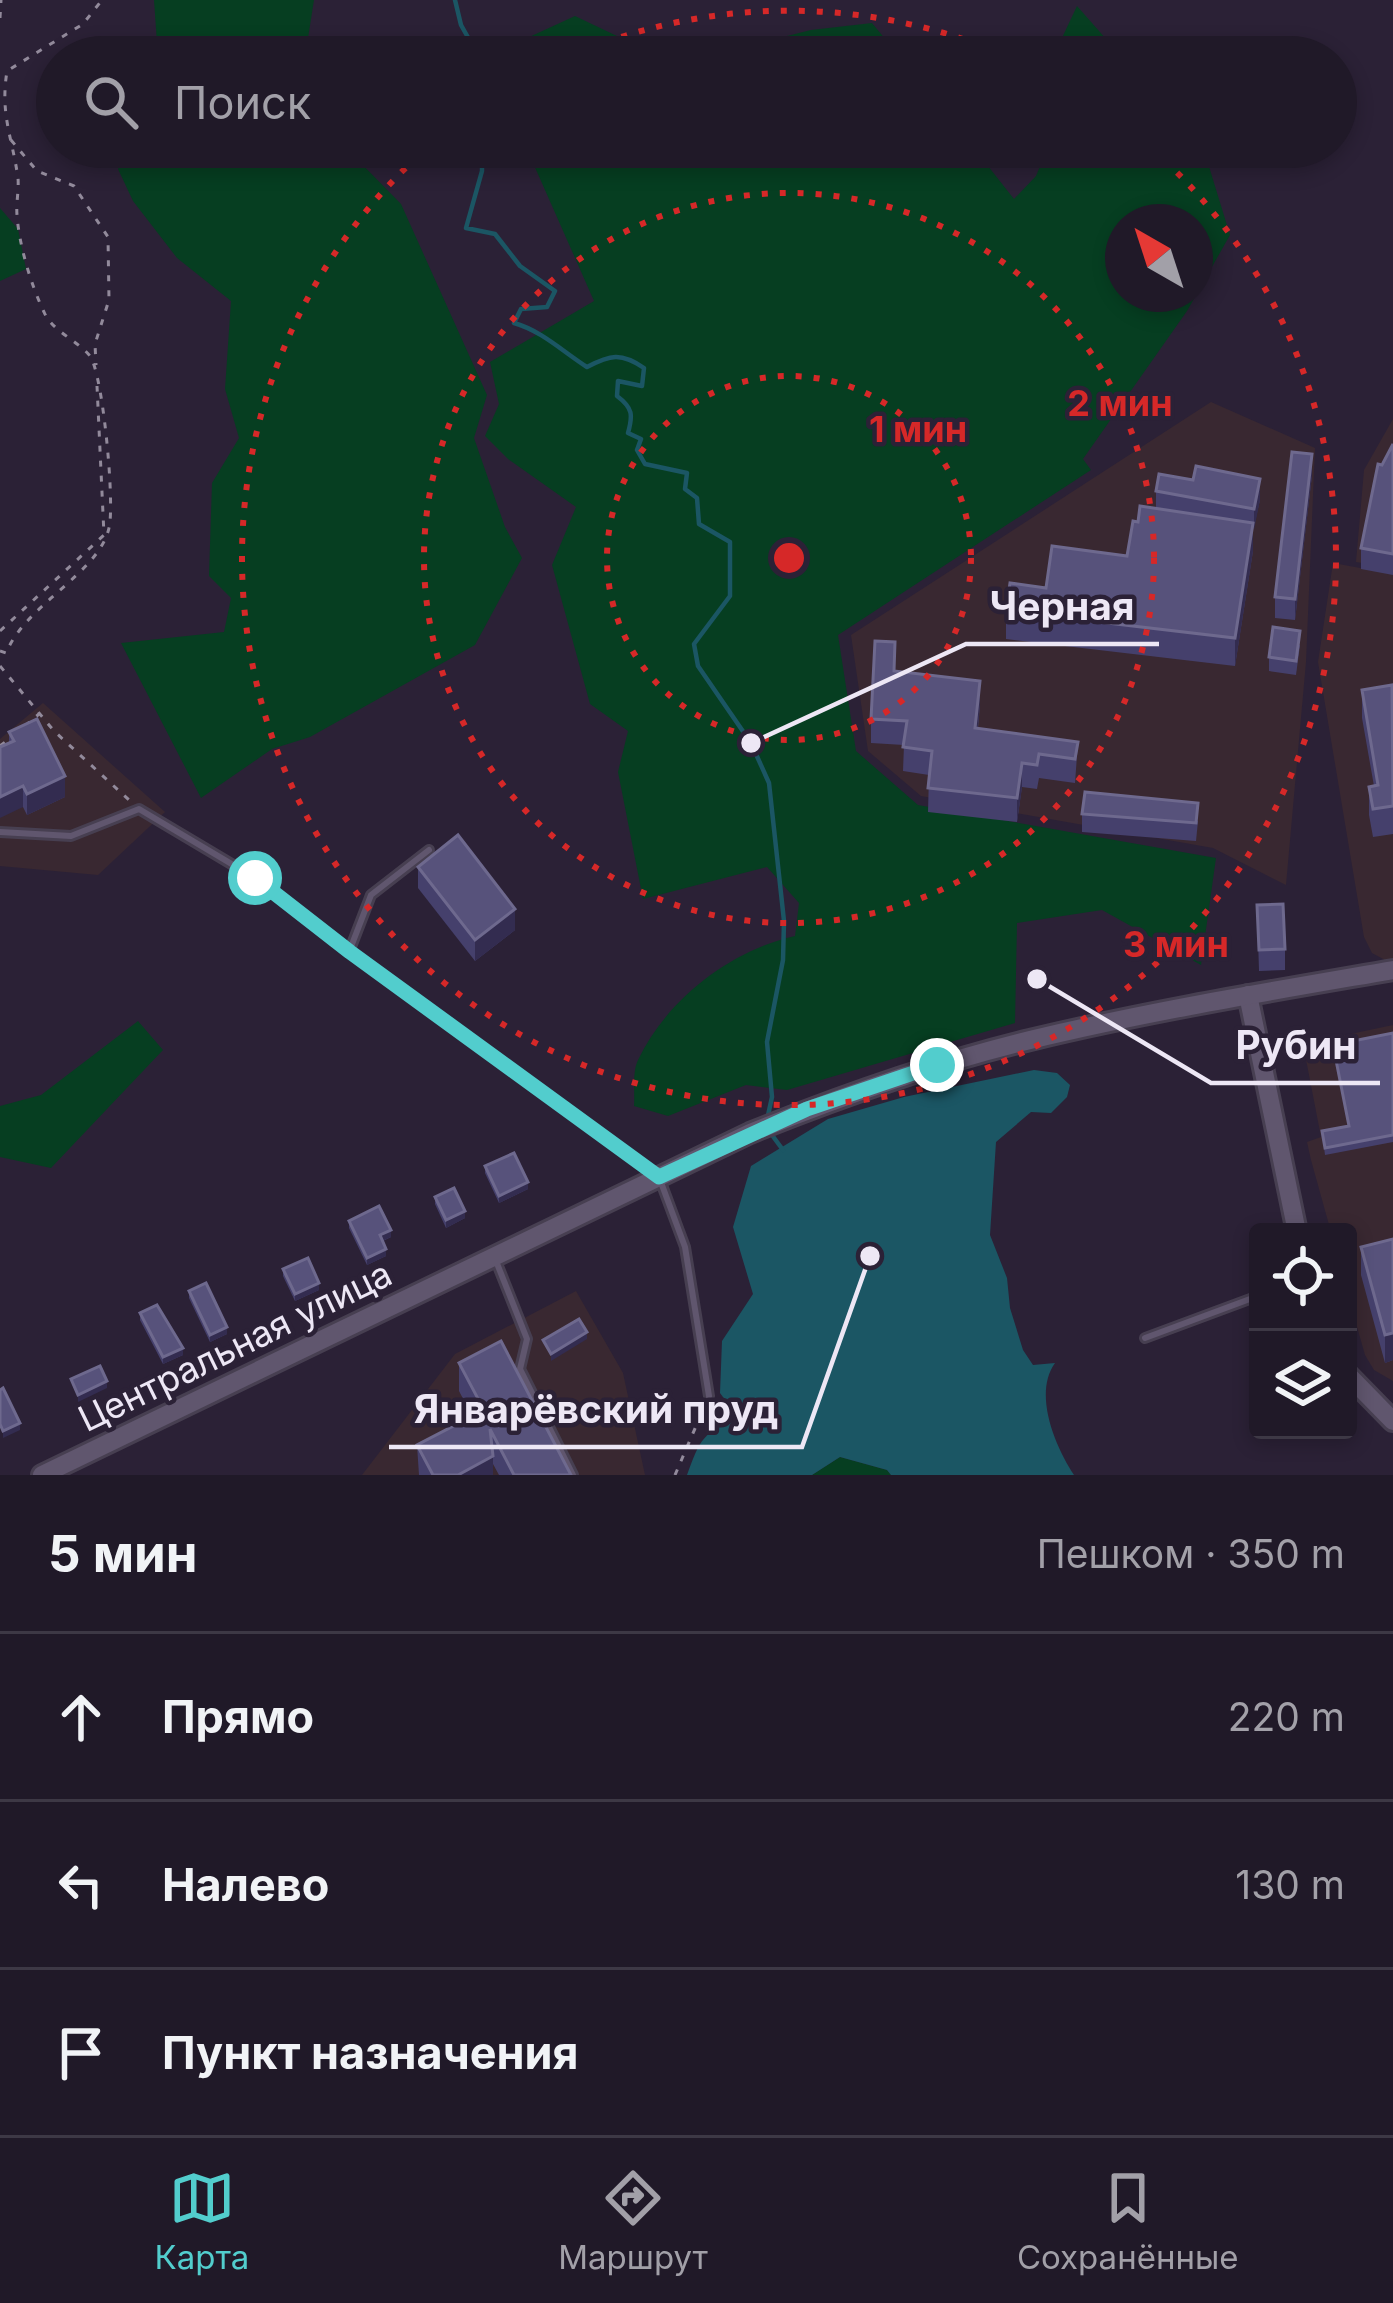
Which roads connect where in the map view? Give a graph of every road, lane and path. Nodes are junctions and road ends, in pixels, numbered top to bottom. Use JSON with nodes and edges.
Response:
{"nodes":[{"id":1,"x":1,"y":0,"type":"edge"},
{"id":2,"x":102,"y":0,"type":"edge"},
{"id":3,"x":0,"y":19,"type":"edge"},
{"id":4,"x":64,"y":36,"type":"edge"},
{"id":5,"x":36,"y":53,"type":"edge"},
{"id":6,"x":0,"y":96,"type":"edge"},
{"id":7,"x":10,"y":138,"type":"junction"},
{"id":8,"x":96,"y":374,"type":"junction"},
{"id":9,"x":0,"y":631,"type":"edge"},
{"id":10,"x":0,"y":651,"type":"edge"},
{"id":11,"x":0,"y":666,"type":"edge"},
{"id":12,"x":39,"y":714,"type":"junction"},
{"id":13,"x":0,"y":746,"type":"edge"},
{"id":14,"x":139,"y":809,"type":"junction"},
{"id":15,"x":0,"y":832,"type":"edge"},
{"id":16,"x":429,"y":850,"type":"dead end"},
{"id":17,"x":350,"y":952,"type":"junction"},
{"id":18,"x":1393,"y":970,"type":"edge"},
{"id":19,"x":1248,"y":995,"type":"junction"},
{"id":20,"x":659,"y":1177,"type":"junction"},
{"id":21,"x":1295,"y":1223,"type":"edge"},
{"id":22,"x":495,"y":1257,"type":"junction"},
{"id":23,"x":1249,"y":1299,"type":"edge"},
{"id":24,"x":1145,"y":1337,"type":"dead end"},
{"id":25,"x":1357,"y":1384,"type":"edge"},
{"id":26,"x":709,"y":1396,"type":"joint"},
{"id":27,"x":1393,"y":1421,"type":"edge"},
{"id":28,"x":42,"y":1475,"type":"edge"},
{"id":29,"x":573,"y":1475,"type":"edge"},
{"id":30,"x":675,"y":1475,"type":"edge"}],
"edges":[{"from":1,"to":3,"type":"path"},
{"from":2,"to":4,"type":"path"},
{"from":5,"to":6,"type":"path"},
{"from":6,"to":7,"type":"path"},
{"from":7,"to":8,"type":"path"},
{"from":7,"to":8,"type":"path"},
{"from":8,"to":9,"type":"path"},
{"from":8,"to":10,"type":"path"},
{"from":11,"to":12,"type":"path"},
{"from":12,"to":13,"type":"path"},
{"from":12,"to":14,"type":"path"},
{"from":14,"to":15,"type":"lane"},
{"from":14,"to":17,"type":"lane"},
{"from":16,"to":17,"type":"lane"},
{"from":17,"to":20,"type":"lane"},
{"from":18,"to":19,"type":"street","name":"Центральная улица"},
{"from":19,"to":20,"type":"street","name":"Центральная улица"},
{"from":19,"to":21,"type":"street"},
{"from":20,"to":22,"type":"street","name":"Центральная улица"},
{"from":20,"to":26,"type":"lane"},
{"from":22,"to":28,"type":"street","name":"Центральная улица"},
{"from":22,"to":29,"type":"lane"},
{"from":23,"to":24,"type":"lane"},
{"from":25,"to":27,"type":"street"},
{"from":26,"to":30,"type":"path"}]}
